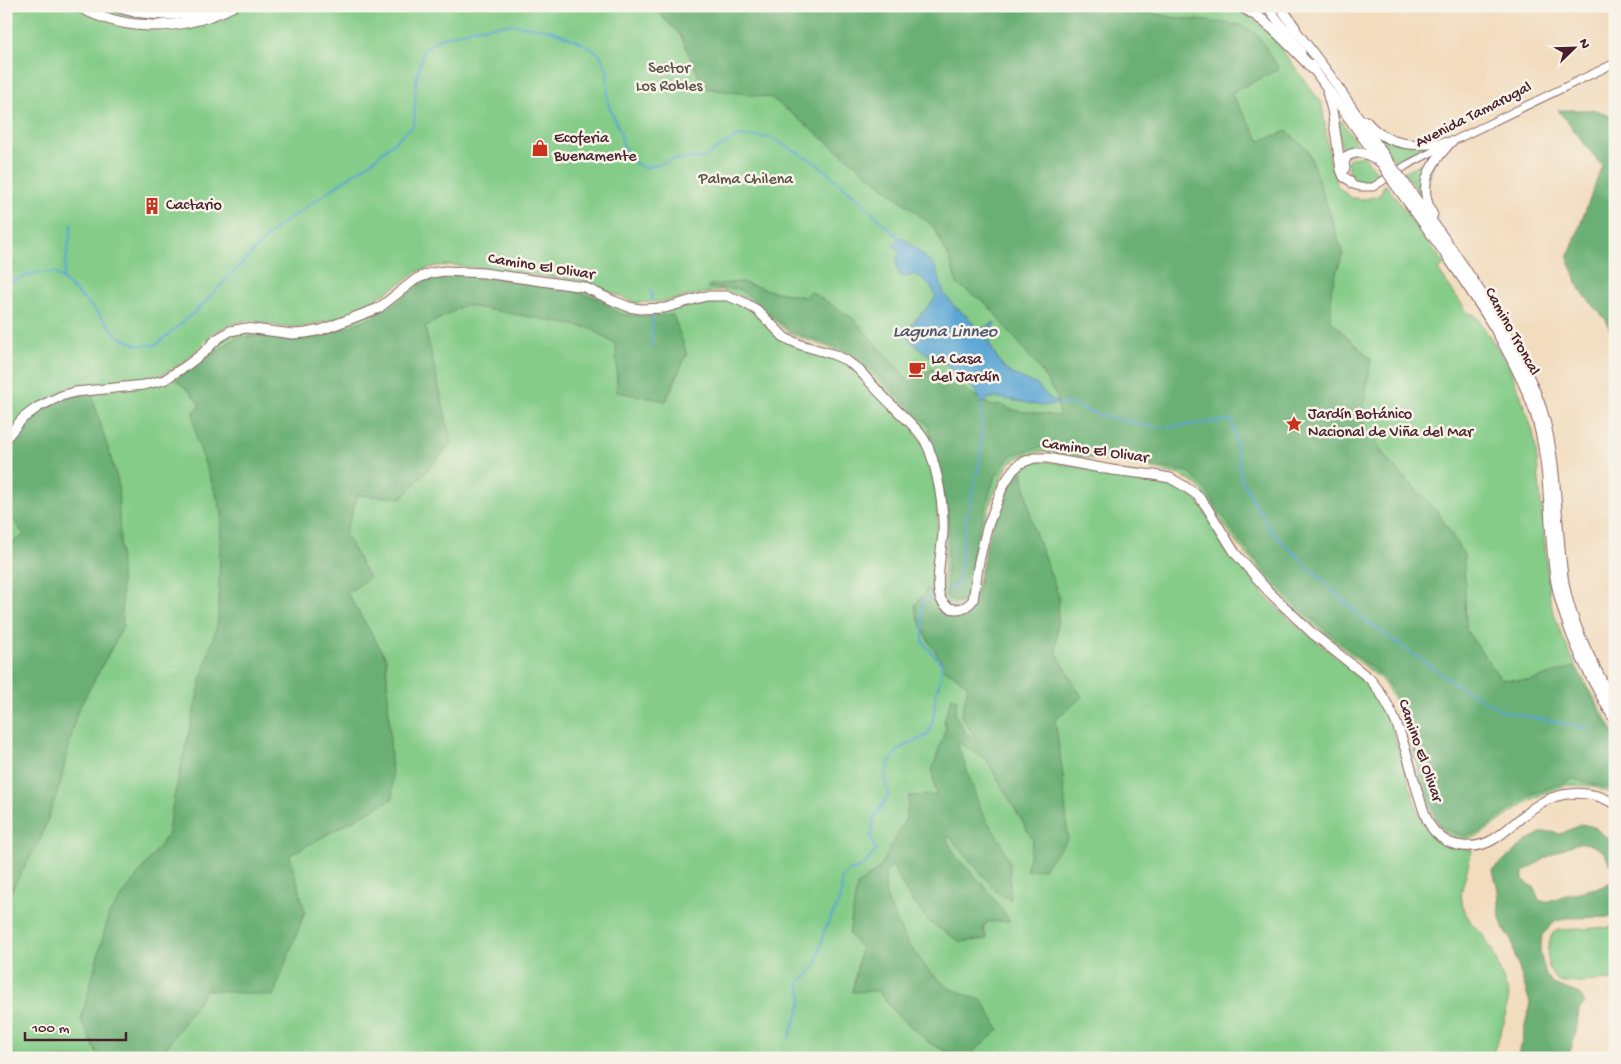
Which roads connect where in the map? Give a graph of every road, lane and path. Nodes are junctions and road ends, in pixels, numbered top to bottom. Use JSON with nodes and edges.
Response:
{"nodes":[{"id":1,"x":78,"y":6,"type":"edge"},
{"id":2,"x":114,"y":6,"type":"edge"},
{"id":3,"x":211,"y":6,"type":"edge"},
{"id":4,"x":233,"y":6,"type":"edge"},
{"id":5,"x":1240,"y":6,"type":"edge"},
{"id":6,"x":1266,"y":6,"type":"edge"},
{"id":7,"x":1279,"y":6,"type":"edge"},
{"id":8,"x":1294,"y":28,"type":"joint"},
{"id":9,"x":1615,"y":63,"type":"edge"},
{"id":10,"x":1313,"y":69,"type":"junction"},
{"id":11,"x":1334,"y":82,"type":"junction"},
{"id":12,"x":1324,"y":83,"type":"junction"},
{"id":13,"x":1451,"y":142,"type":"junction"},
{"id":14,"x":1385,"y":165,"type":"junction"},
{"id":15,"x":1349,"y":180,"type":"junction"},
{"id":16,"x":1398,"y":180,"type":"junction"},
{"id":17,"x":1456,"y":254,"type":"junction"},
{"id":18,"x":6,"y":438,"type":"edge"},
{"id":19,"x":1615,"y":705,"type":"edge"},
{"id":20,"x":1615,"y":722,"type":"edge"},
{"id":21,"x":1615,"y":804,"type":"edge"}],
"edges":[{"from":1,"to":4,"type":"highway"},
{"from":2,"to":3,"type":"highway"},
{"from":5,"to":10,"type":"highway"},
{"from":6,"to":10,"type":"main road","name":"Camino Troncal"},
{"from":7,"to":8,"type":"highway"},
{"from":8,"to":11,"type":"main road","name":"Camino Troncal"},
{"from":9,"to":13,"type":"street","name":"Avenida Tamarugal"},
{"from":10,"to":12,"type":"main road","name":"Camino Troncal"},
{"from":11,"to":13,"type":"main road"},
{"from":11,"to":14,"type":"main road","name":"Camino Troncal"},
{"from":12,"to":14,"type":"main road","name":"Camino Troncal"},
{"from":12,"to":15,"type":"main road"},
{"from":13,"to":15,"type":"street","name":"Avenida Tamarugal"},
{"from":13,"to":17,"type":"main road"},
{"from":14,"to":15,"type":"main road"},
{"from":14,"to":16,"type":"main road","name":"Camino Troncal","bridge":true},
{"from":16,"to":17,"type":"main road","name":"Camino Troncal"},
{"from":16,"to":20,"type":"main road","name":"Camino Troncal"},
{"from":17,"to":19,"type":"main road","name":"Camino Troncal"},
{"from":18,"to":21,"type":"main road","name":"Camino El Olivar"}]}
